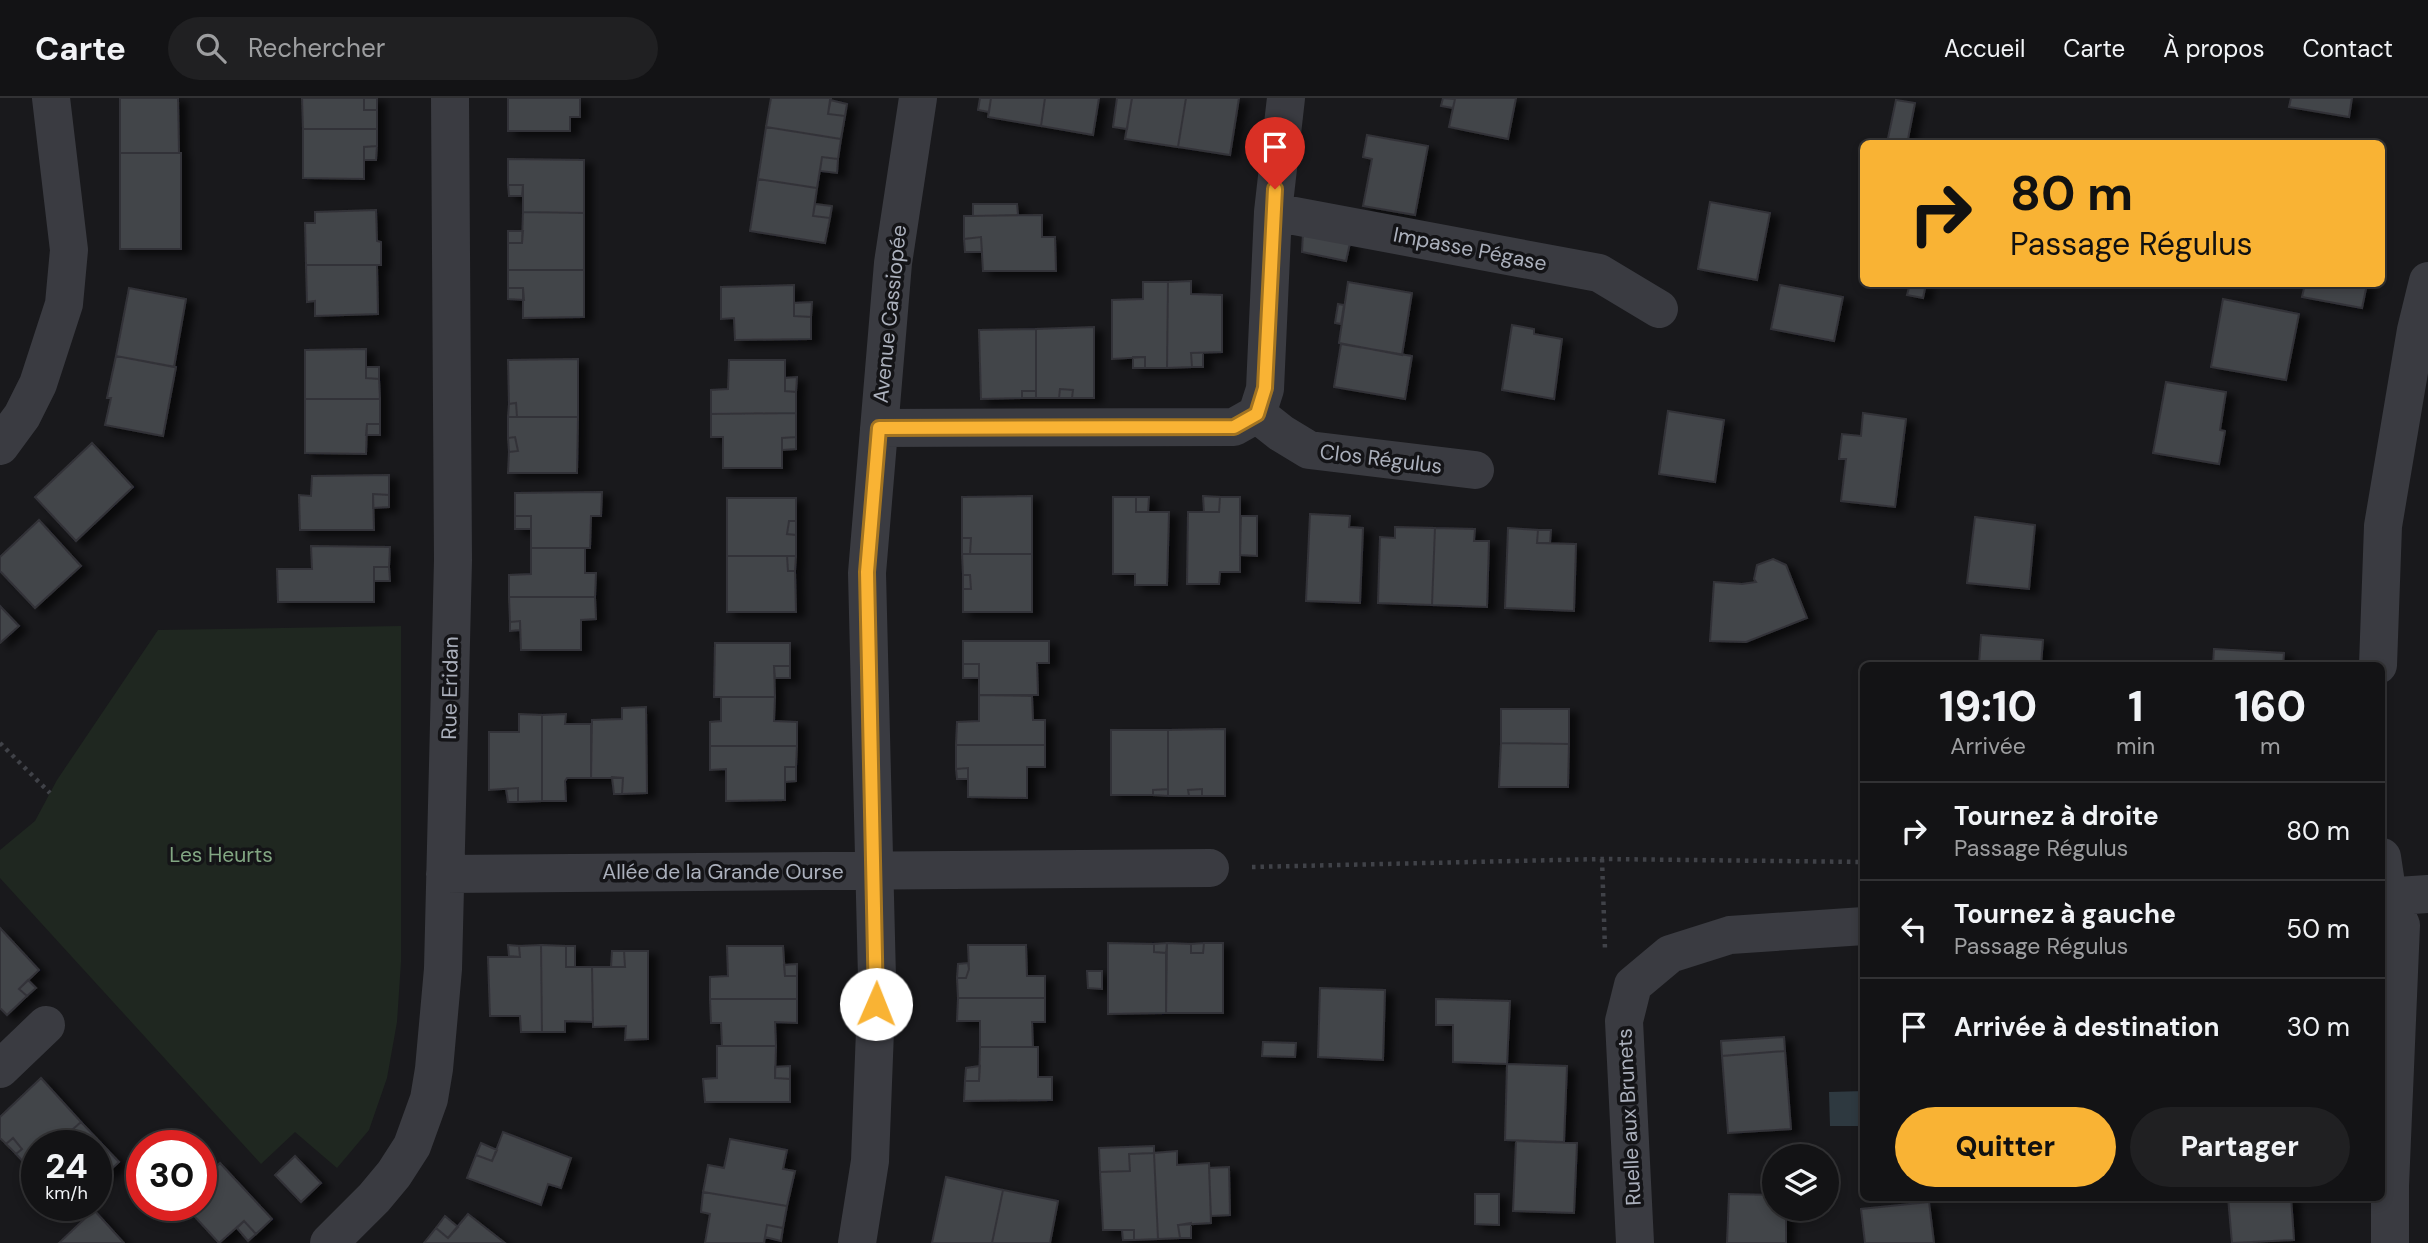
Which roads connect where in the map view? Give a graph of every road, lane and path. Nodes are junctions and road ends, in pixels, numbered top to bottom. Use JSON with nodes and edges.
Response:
{"nodes":[{"id":1,"x":51,"y":98,"type":"edge"},
{"id":2,"x":450,"y":98,"type":"edge"},
{"id":3,"x":918,"y":98,"type":"edge"},
{"id":4,"x":1286,"y":98,"type":"edge"},
{"id":5,"x":1273,"y":212,"type":"junction"},
{"id":6,"x":2428,"y":281,"type":"edge"},
{"id":7,"x":1659,"y":309,"type":"dead end"},
{"id":8,"x":1257,"y":414,"type":"junction"},
{"id":9,"x":879,"y":428,"type":"junction"},
{"id":10,"x":0,"y":446,"type":"edge"},
{"id":11,"x":1475,"y":470,"type":"dead end"},
{"id":12,"x":2378,"y":662,"type":"edge"},
{"id":13,"x":0,"y":743,"type":"edge"},
{"id":14,"x":50,"y":793,"type":"dead end"},
{"id":15,"x":1602,"y":859,"type":"junction"},
{"id":16,"x":1860,"y":862,"type":"edge"},
{"id":17,"x":1210,"y":868,"type":"joint"},
{"id":18,"x":875,"y":871,"type":"junction"},
{"id":19,"x":445,"y":874,"type":"junction"},
{"id":20,"x":2428,"y":894,"type":"edge"},
{"id":21,"x":2385,"y":897,"type":"edge"},
{"id":22,"x":1860,"y":926,"type":"edge"},
{"id":23,"x":1633,"y":985,"type":"junction"},
{"id":24,"x":46,"y":1025,"type":"dead end"},
{"id":25,"x":0,"y":1069,"type":"edge"},
{"id":26,"x":329,"y":1243,"type":"edge"},
{"id":27,"x":857,"y":1243,"type":"edge"},
{"id":28,"x":1635,"y":1243,"type":"edge"},
{"id":29,"x":2390,"y":1243,"type":"edge"}],
"edges":[{"from":1,"to":10,"type":"street"},
{"from":2,"to":19,"type":"street","name":"Rue Eridan"},
{"from":3,"to":9,"type":"street","name":"Avenue Cassiopée"},
{"from":4,"to":5,"type":"street"},
{"from":5,"to":7,"type":"street","name":"Impasse Pégase"},
{"from":5,"to":8,"type":"street"},
{"from":6,"to":12,"type":"street"},
{"from":8,"to":9,"type":"street"},
{"from":8,"to":11,"type":"street","name":"Clos Régulus"},
{"from":9,"to":18,"type":"street","name":"Avenue Cassiopée"},
{"from":13,"to":14,"type":"path"},
{"from":15,"to":16,"type":"path"},
{"from":15,"to":17,"type":"path"},
{"from":15,"to":23,"type":"path"},
{"from":17,"to":18,"type":"street","name":"Allée de la Grande Ourse"},
{"from":18,"to":19,"type":"street","name":"Allée de la Grande Ourse"},
{"from":18,"to":27,"type":"street","name":"Avenue Cassiopée"},
{"from":19,"to":26,"type":"street","name":"Rue Eridan"},
{"from":20,"to":21,"type":"street"},
{"from":21,"to":29,"type":"street"},
{"from":22,"to":23,"type":"street"},
{"from":23,"to":28,"type":"street","name":"Ruelle aux Brunets"},
{"from":24,"to":25,"type":"street"}]}
